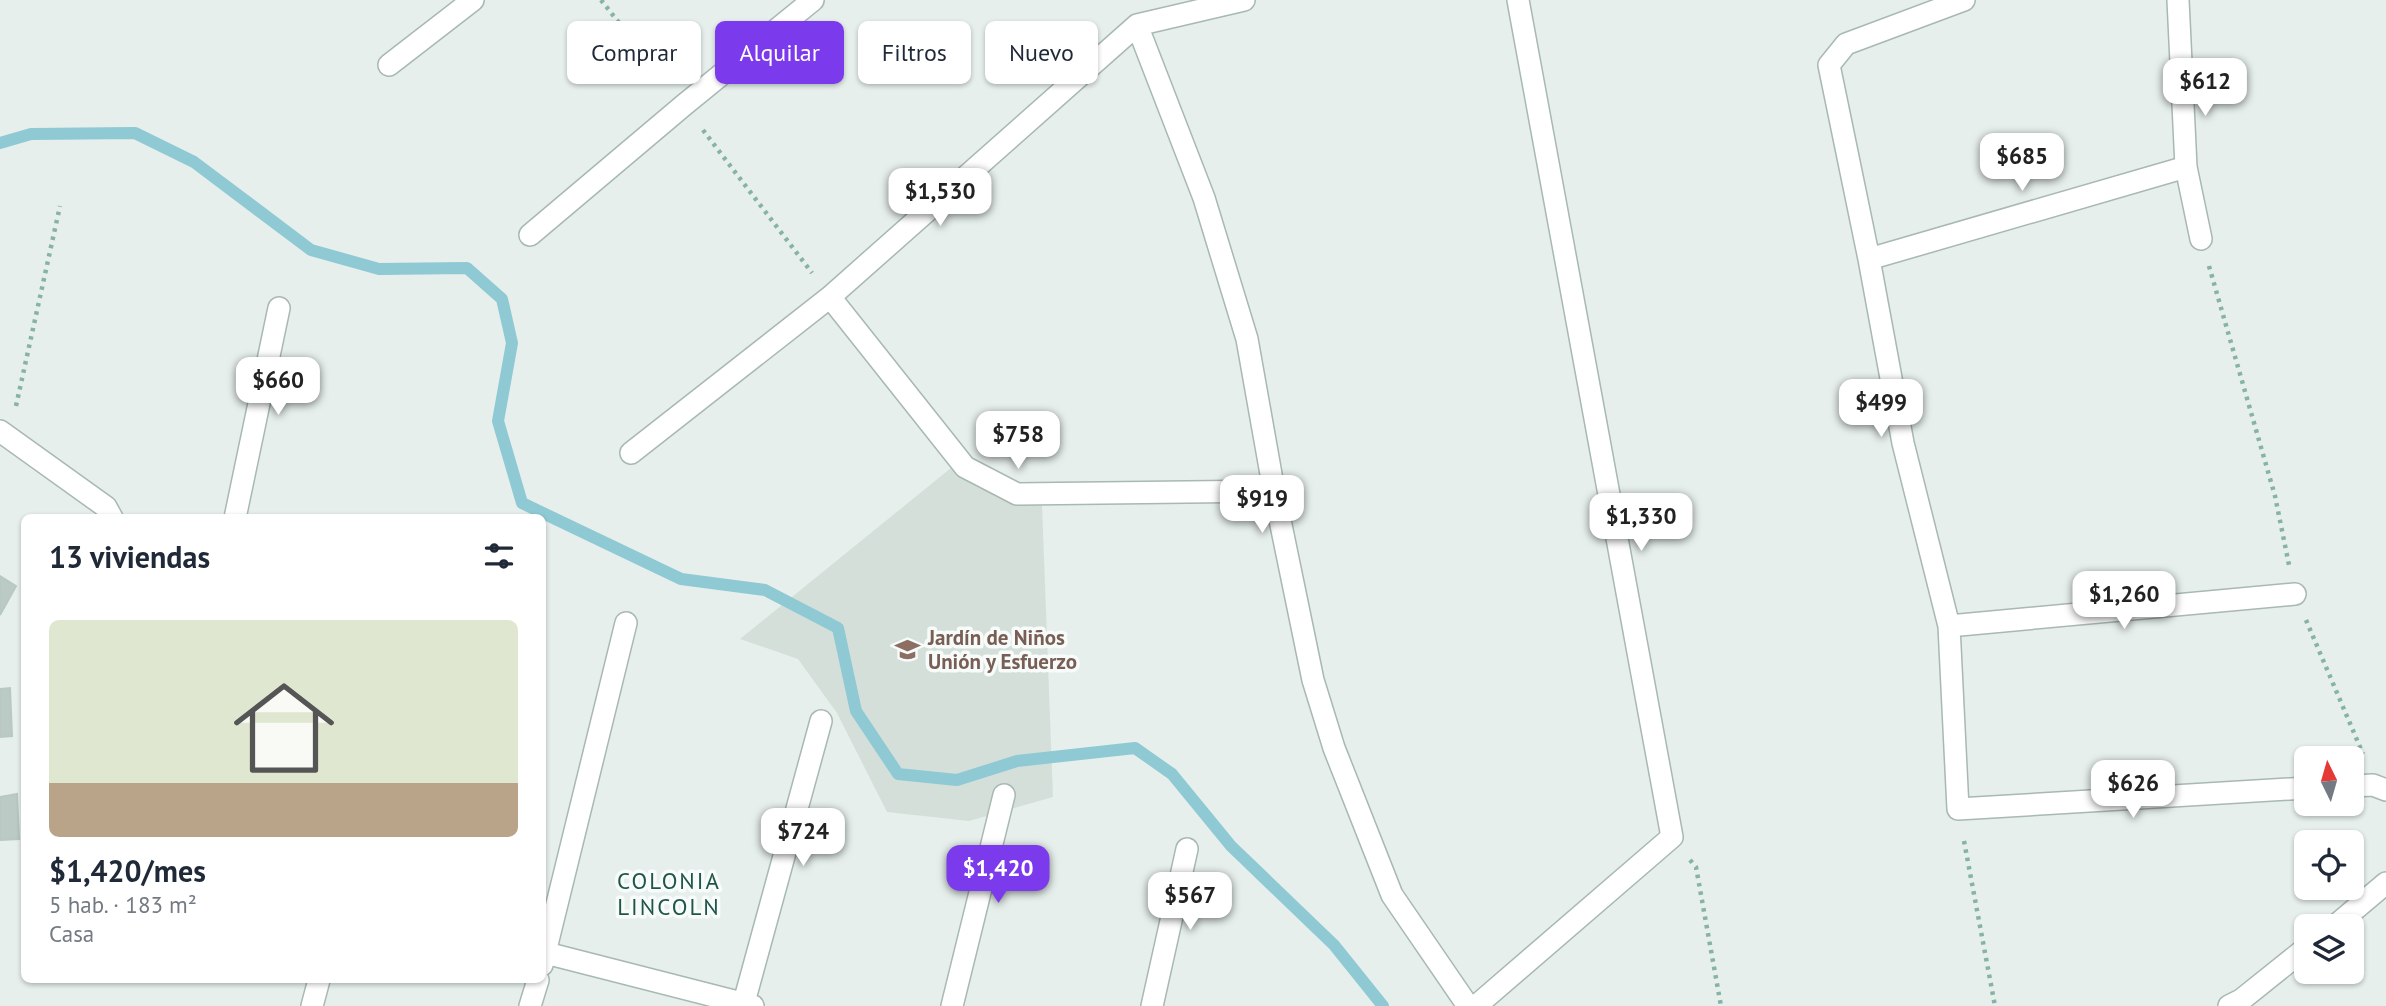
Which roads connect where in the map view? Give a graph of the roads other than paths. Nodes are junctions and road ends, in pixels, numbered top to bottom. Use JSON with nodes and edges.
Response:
{"nodes":[{"id":1,"x":473,"y":0,"type":"edge"},
{"id":2,"x":813,"y":0,"type":"edge"},
{"id":3,"x":1244,"y":0,"type":"edge"},
{"id":4,"x":1518,"y":0,"type":"edge"},
{"id":5,"x":1964,"y":0,"type":"edge"},
{"id":6,"x":2178,"y":0,"type":"edge"},
{"id":7,"x":1137,"y":25,"type":"junction"},
{"id":8,"x":389,"y":65,"type":"dead end"},
{"id":9,"x":2186,"y":167,"type":"junction"},
{"id":10,"x":530,"y":235,"type":"dead end"},
{"id":11,"x":2202,"y":239,"type":"road end"},
{"id":12,"x":1869,"y":259,"type":"junction"},
{"id":13,"x":830,"y":297,"type":"junction"},
{"id":14,"x":279,"y":308,"type":"dead end"},
{"id":15,"x":5,"y":433,"type":"edge"},
{"id":16,"x":631,"y":453,"type":"dead end"},
{"id":17,"x":1274,"y":491,"type":"junction"},
{"id":18,"x":110,"y":514,"type":"edge"},
{"id":19,"x":236,"y":514,"type":"edge"},
{"id":20,"x":2295,"y":594,"type":"road end"},
{"id":21,"x":626,"y":623,"type":"dead end"},
{"id":22,"x":1949,"y":626,"type":"junction"},
{"id":23,"x":821,"y":722,"type":"dead end"},
{"id":24,"x":2294,"y":789,"type":"edge"},
{"id":25,"x":1004,"y":794,"type":"dead end"},
{"id":26,"x":1188,"y":849,"type":"dead end"},
{"id":27,"x":2386,"y":883,"type":"edge"},
{"id":28,"x":2349,"y":914,"type":"edge"},
{"id":29,"x":546,"y":949,"type":"edge"},
{"id":30,"x":546,"y":957,"type":"edge"},
{"id":31,"x":2294,"y":958,"type":"edge"},
{"id":32,"x":318,"y":983,"type":"edge"},
{"id":33,"x":537,"y":983,"type":"edge"},
{"id":34,"x":747,"y":1005,"type":"edge"},
{"id":35,"x":312,"y":1006,"type":"edge"},
{"id":36,"x":530,"y":1006,"type":"edge"},
{"id":37,"x":952,"y":1006,"type":"edge"},
{"id":38,"x":1152,"y":1006,"type":"edge"},
{"id":39,"x":1468,"y":1006,"type":"edge"},
{"id":40,"x":1476,"y":1006,"type":"edge"},
{"id":41,"x":2229,"y":1006,"type":"edge"}],
"edges":[{"from":1,"to":8,"type":"street"},
{"from":2,"to":10,"type":"street"},
{"from":3,"to":7,"type":"street"},
{"from":4,"to":40,"type":"street"},
{"from":5,"to":12,"type":"street"},
{"from":6,"to":9,"type":"street"},
{"from":7,"to":13,"type":"street"},
{"from":7,"to":17,"type":"street"},
{"from":9,"to":11,"type":"street"},
{"from":9,"to":12,"type":"street"},
{"from":12,"to":22,"type":"street"},
{"from":13,"to":16,"type":"street"},
{"from":13,"to":17,"type":"street"},
{"from":14,"to":19,"type":"street"},
{"from":15,"to":18,"type":"street"},
{"from":17,"to":39,"type":"street"},
{"from":20,"to":22,"type":"street"},
{"from":21,"to":29,"type":"street"},
{"from":22,"to":24,"type":"street"},
{"from":23,"to":34,"type":"street"},
{"from":25,"to":37,"type":"street"},
{"from":26,"to":38,"type":"street"},
{"from":27,"to":28,"type":"street"},
{"from":30,"to":34,"type":"street"},
{"from":31,"to":41,"type":"street"},
{"from":32,"to":35,"type":"street"},
{"from":33,"to":36,"type":"street"}]}
